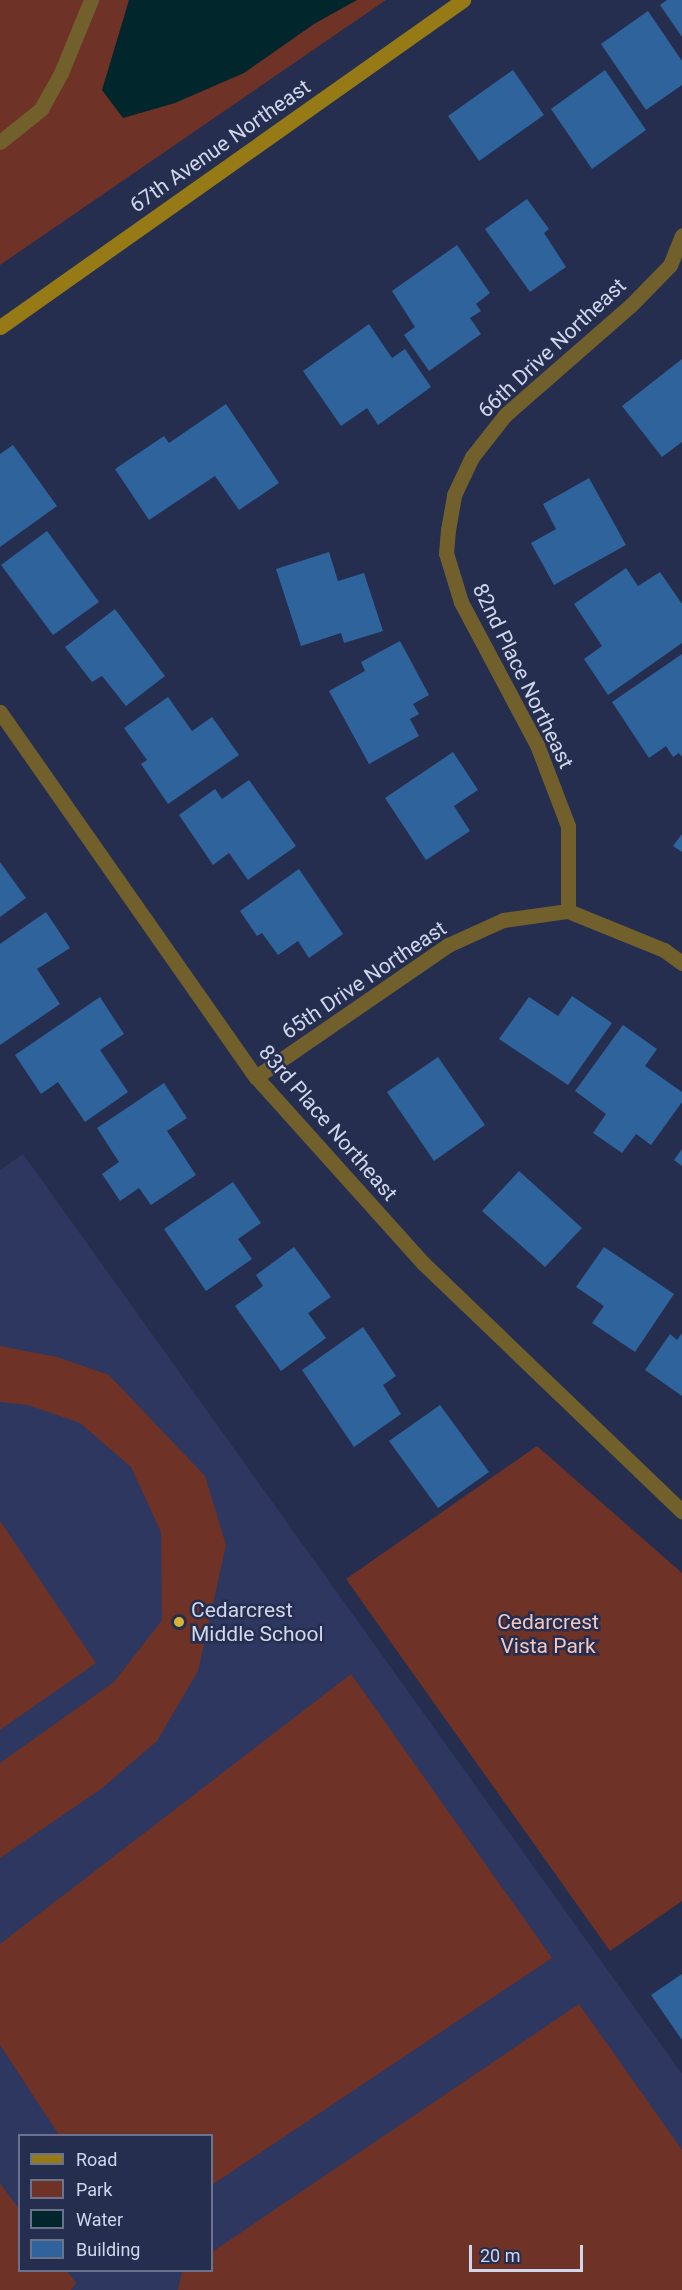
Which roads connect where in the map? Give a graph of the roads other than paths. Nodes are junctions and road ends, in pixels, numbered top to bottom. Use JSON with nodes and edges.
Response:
{"nodes":[{"id":1,"x":91,"y":0,"type":"edge"},
{"id":2,"x":464,"y":0,"type":"edge"},
{"id":3,"x":0,"y":142,"type":"edge"},
{"id":4,"x":682,"y":235,"type":"edge"},
{"id":5,"x":676,"y":269,"type":"edge"},
{"id":6,"x":0,"y":327,"type":"edge"},
{"id":7,"x":448,"y":530,"type":"joint"},
{"id":8,"x":0,"y":712,"type":"edge"},
{"id":9,"x":568,"y":911,"type":"junction"},
{"id":10,"x":682,"y":963,"type":"edge"},
{"id":11,"x":256,"y":1077,"type":"junction"},
{"id":12,"x":682,"y":1511,"type":"edge"}],
"edges":[{"from":1,"to":3,"type":"street"},
{"from":2,"to":6,"type":"main road","name":"67th Avenue Northeast"},
{"from":4,"to":5,"type":"street","name":"66th Drive Northeast"},
{"from":5,"to":7,"type":"street","name":"66th Drive Northeast"},
{"from":7,"to":9,"type":"street","name":"82nd Place Northeast"},
{"from":8,"to":11,"type":"street","name":"83rd Place Northeast"},
{"from":9,"to":10,"type":"street"},
{"from":9,"to":11,"type":"street","name":"65th Drive Northeast"},
{"from":11,"to":12,"type":"street","name":"83rd Place Northeast"}]}
